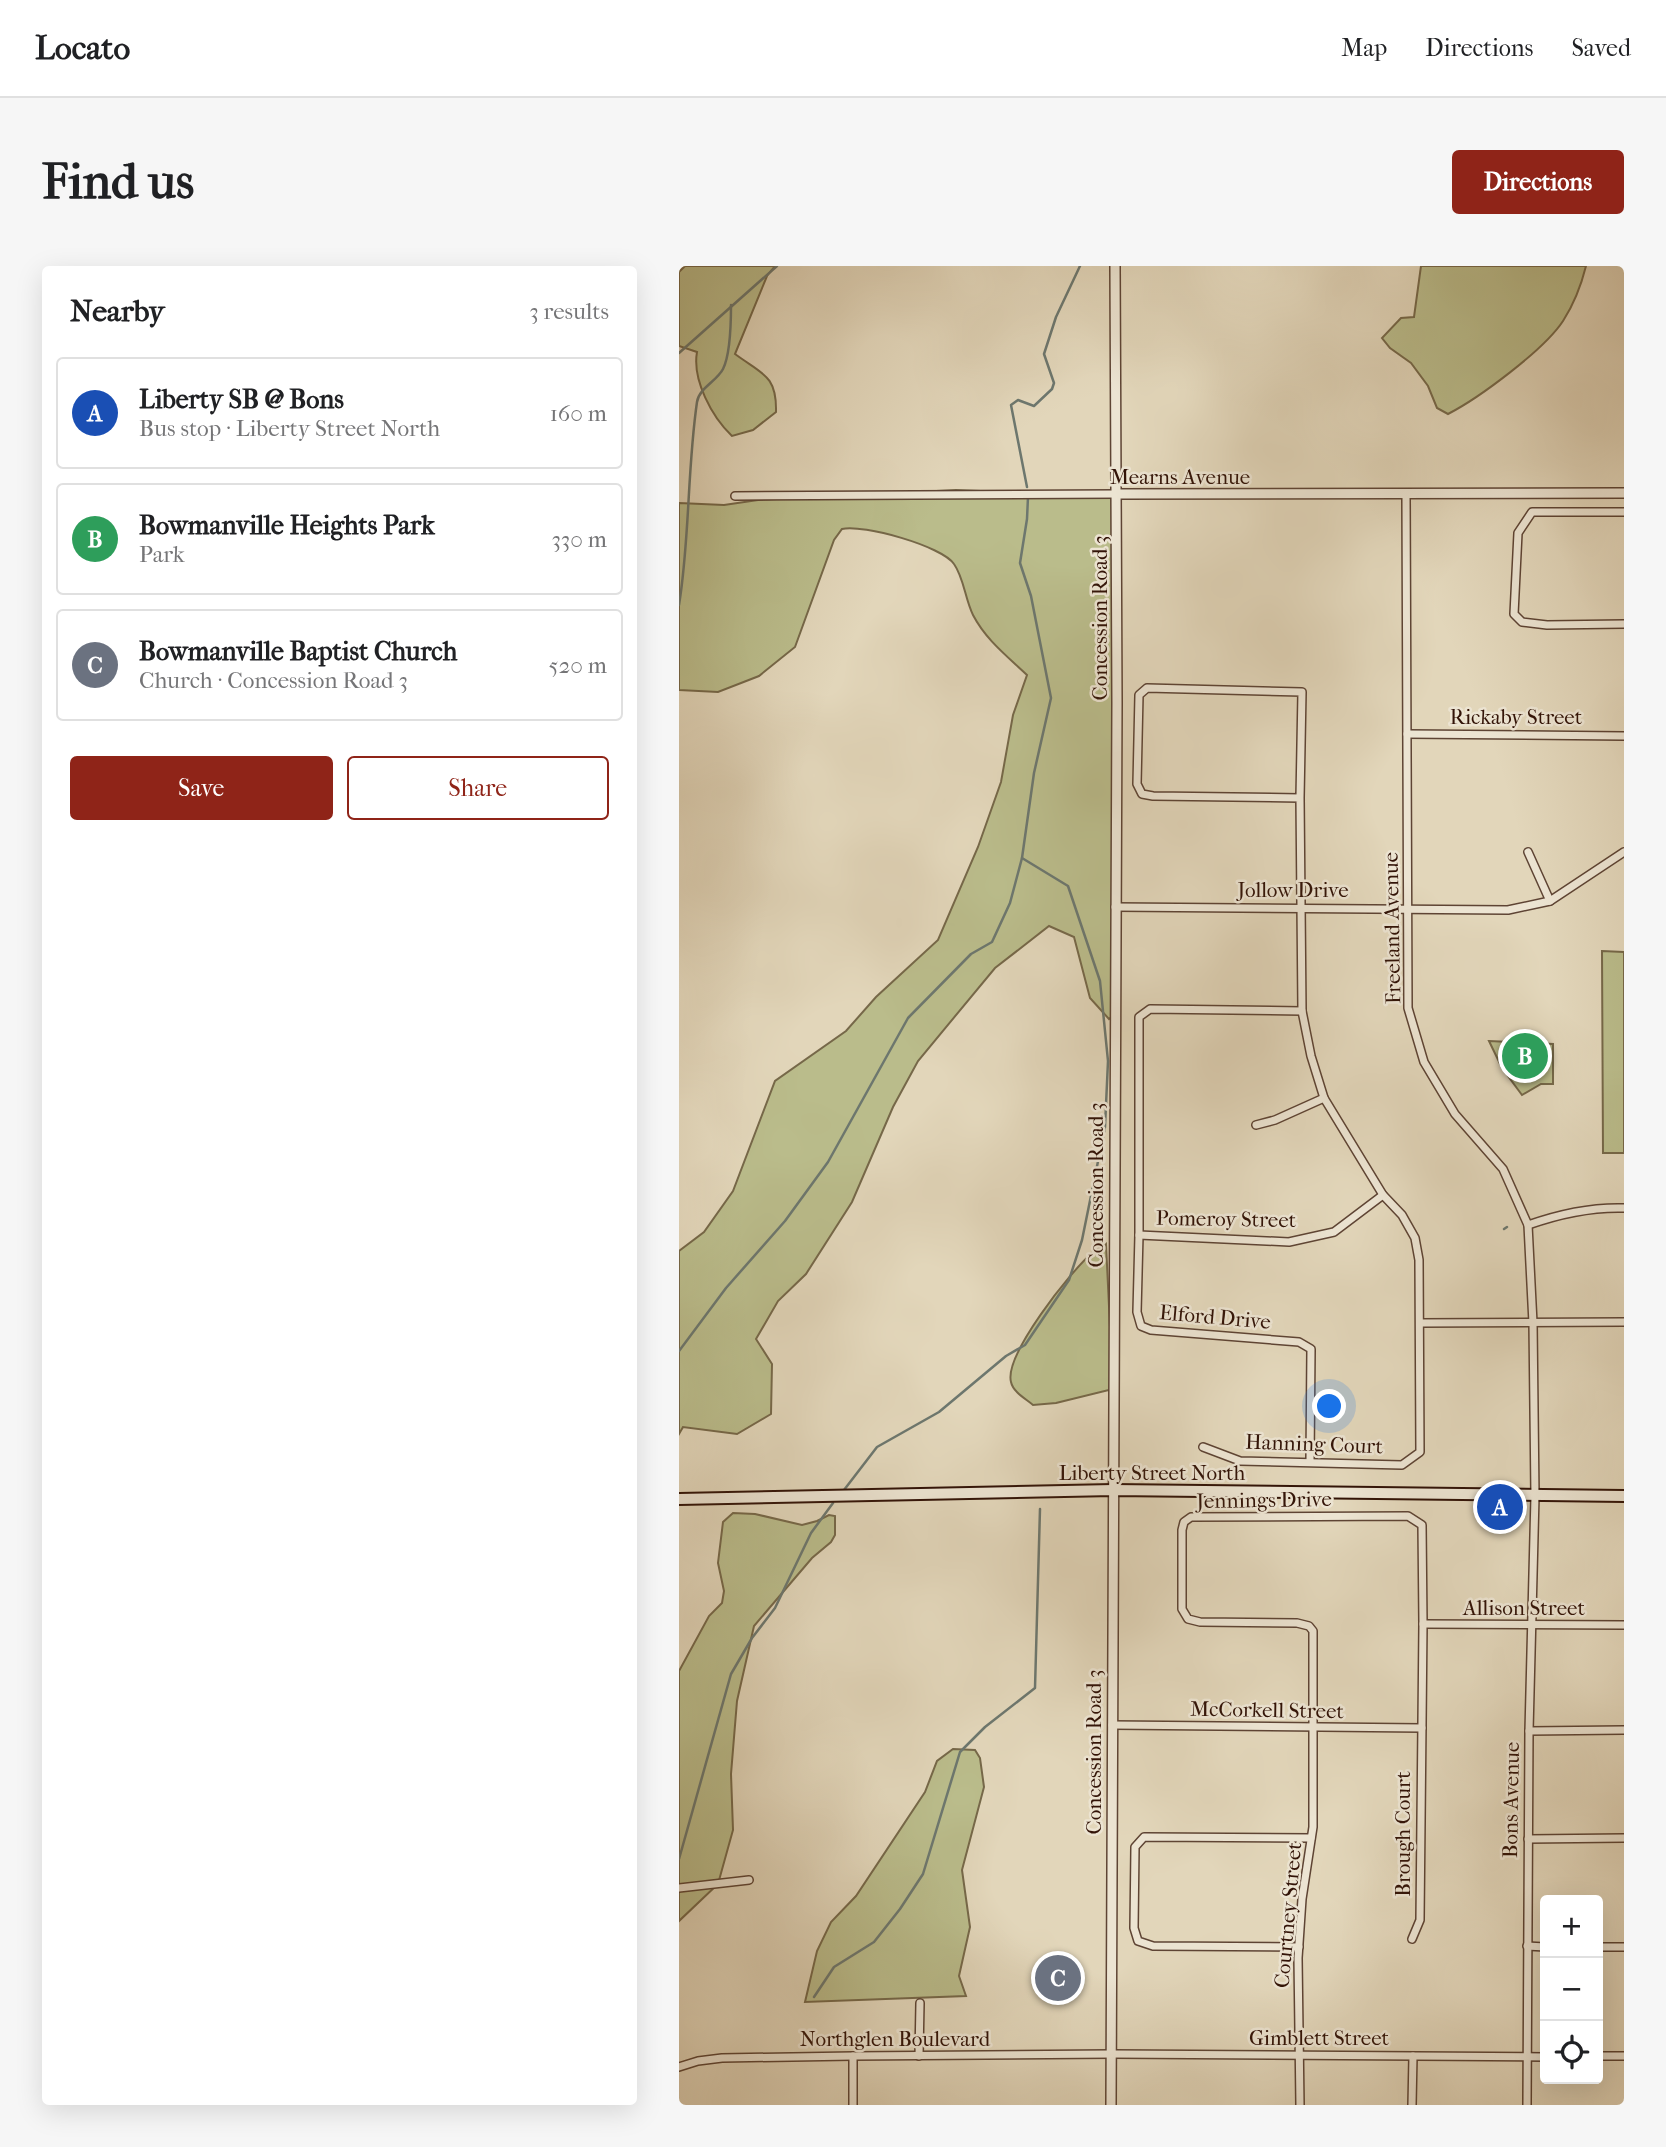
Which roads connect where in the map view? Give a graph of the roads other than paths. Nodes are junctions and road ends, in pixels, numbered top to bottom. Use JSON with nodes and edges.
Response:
{"nodes":[{"id":1,"x":1115,"y":266,"type":"edge"},
{"id":2,"x":1624,"y":493,"type":"edge"},
{"id":3,"x":1117,"y":494,"type":"junction"},
{"id":4,"x":1406,"y":494,"type":"junction"},
{"id":5,"x":735,"y":496,"type":"dead end"},
{"id":6,"x":1624,"y":512,"type":"edge"},
{"id":7,"x":1624,"y":624,"type":"edge"},
{"id":8,"x":1407,"y":734,"type":"junction"},
{"id":9,"x":1624,"y":736,"type":"edge"},
{"id":10,"x":1300,"y":798,"type":"junction"},
{"id":11,"x":1528,"y":852,"type":"dead end"},
{"id":12,"x":1624,"y":852,"type":"edge"},
{"id":13,"x":1550,"y":901,"type":"junction"},
{"id":14,"x":1115,"y":907,"type":"junction"},
{"id":15,"x":1303,"y":907,"type":"junction"},
{"id":16,"x":1408,"y":908,"type":"junction"},
{"id":17,"x":1303,"y":1011,"type":"junction"},
{"id":18,"x":1324,"y":1098,"type":"junction"},
{"id":19,"x":1256,"y":1125,"type":"dead end"},
{"id":20,"x":1383,"y":1195,"type":"junction"},
{"id":21,"x":1624,"y":1208,"type":"edge"},
{"id":22,"x":1528,"y":1225,"type":"junction"},
{"id":23,"x":1139,"y":1235,"type":"junction"},
{"id":24,"x":1624,"y":1322,"type":"edge"},
{"id":25,"x":1420,"y":1323,"type":"junction"},
{"id":26,"x":1533,"y":1323,"type":"junction"},
{"id":27,"x":1203,"y":1447,"type":"dead end"},
{"id":28,"x":1310,"y":1461,"type":"junction"},
{"id":29,"x":1113,"y":1490,"type":"junction"},
{"id":30,"x":1535,"y":1496,"type":"junction"},
{"id":31,"x":1624,"y":1496,"type":"edge"},
{"id":32,"x":679,"y":1499,"type":"edge"},
{"id":33,"x":1423,"y":1624,"type":"junction"},
{"id":34,"x":1624,"y":1625,"type":"edge"},
{"id":35,"x":1532,"y":1626,"type":"junction"},
{"id":36,"x":1112,"y":1725,"type":"junction"},
{"id":37,"x":1314,"y":1728,"type":"junction"},
{"id":38,"x":1422,"y":1728,"type":"junction"},
{"id":39,"x":1624,"y":1730,"type":"edge"},
{"id":40,"x":1529,"y":1731,"type":"junction"},
{"id":41,"x":1311,"y":1838,"type":"junction"},
{"id":42,"x":1624,"y":1838,"type":"edge"},
{"id":43,"x":1528,"y":1839,"type":"junction"},
{"id":44,"x":749,"y":1880,"type":"dead end"},
{"id":45,"x":679,"y":1888,"type":"edge"},
{"id":46,"x":1412,"y":1939,"type":"dead end"},
{"id":47,"x":1527,"y":1946,"type":"junction"},
{"id":48,"x":1299,"y":1947,"type":"junction"},
{"id":49,"x":1540,"y":1947,"type":"edge"},
{"id":50,"x":1603,"y":1947,"type":"edge"},
{"id":51,"x":1624,"y":1947,"type":"edge"},
{"id":52,"x":919,"y":2003,"type":"dead end"},
{"id":53,"x":1112,"y":2054,"type":"junction"},
{"id":54,"x":853,"y":2056,"type":"junction"},
{"id":55,"x":919,"y":2056,"type":"junction"},
{"id":56,"x":1298,"y":2056,"type":"junction"},
{"id":57,"x":1413,"y":2056,"type":"junction"},
{"id":58,"x":1603,"y":2056,"type":"edge"},
{"id":59,"x":1624,"y":2056,"type":"edge"},
{"id":60,"x":1540,"y":2057,"type":"edge"},
{"id":61,"x":1527,"y":2058,"type":"junction"},
{"id":62,"x":679,"y":2067,"type":"edge"},
{"id":63,"x":853,"y":2105,"type":"edge"},
{"id":64,"x":1111,"y":2105,"type":"edge"},
{"id":65,"x":1300,"y":2105,"type":"edge"},
{"id":66,"x":1412,"y":2105,"type":"edge"},
{"id":67,"x":1527,"y":2105,"type":"edge"}],
"edges":[{"from":1,"to":3,"type":"street","name":"Concession Road 3"},
{"from":2,"to":4,"type":"street","name":"Mearns Avenue"},
{"from":3,"to":4,"type":"street","name":"Mearns Avenue"},
{"from":3,"to":5,"type":"street","name":"Mearns Avenue"},
{"from":3,"to":14,"type":"street","name":"Concession Road 3"},
{"from":4,"to":8,"type":"street","name":"Freeland Avenue"},
{"from":6,"to":7,"type":"street"},
{"from":8,"to":9,"type":"street","name":"Rickaby Street"},
{"from":8,"to":16,"type":"street","name":"Freeland Avenue"},
{"from":10,"to":10,"type":"street"},
{"from":10,"to":15,"type":"street"},
{"from":11,"to":13,"type":"street"},
{"from":12,"to":13,"type":"street","name":"Jollow Drive"},
{"from":13,"to":16,"type":"street","name":"Jollow Drive"},
{"from":14,"to":15,"type":"street","name":"Jollow Drive"},
{"from":14,"to":29,"type":"street","name":"Concession Road 3"},
{"from":15,"to":16,"type":"street","name":"Jollow Drive"},
{"from":15,"to":17,"type":"street"},
{"from":16,"to":22,"type":"street","name":"Freeland Avenue"},
{"from":17,"to":18,"type":"street"},
{"from":17,"to":23,"type":"street","name":"Elford Drive"},
{"from":18,"to":19,"type":"street"},
{"from":18,"to":20,"type":"street"},
{"from":20,"to":23,"type":"street","name":"Pomeroy Street"},
{"from":20,"to":25,"type":"street"},
{"from":21,"to":22,"type":"street"},
{"from":22,"to":26,"type":"street","name":"Freeland Avenue"},
{"from":23,"to":28,"type":"street","name":"Elford Drive"},
{"from":24,"to":26,"type":"street"},
{"from":25,"to":26,"type":"street"},
{"from":25,"to":28,"type":"street","name":"Hanning Court"},
{"from":26,"to":30,"type":"street","name":"Freeland Avenue"},
{"from":27,"to":28,"type":"street","name":"Hanning Court"},
{"from":29,"to":30,"type":"main road","name":"Liberty Street North"},
{"from":29,"to":32,"type":"main road","name":"Liberty Street North"},
{"from":29,"to":36,"type":"street","name":"Concession Road 3"},
{"from":30,"to":31,"type":"main road","name":"Liberty Street North"},
{"from":30,"to":35,"type":"street","name":"Bons Avenue"},
{"from":33,"to":35,"type":"street","name":"Allison Street"},
{"from":33,"to":37,"type":"street","name":"Jennings Drive"},
{"from":33,"to":38,"type":"street","name":"Jennings Drive"},
{"from":34,"to":35,"type":"street","name":"Allison Street"},
{"from":35,"to":40,"type":"street","name":"Bons Avenue"},
{"from":36,"to":37,"type":"street","name":"McCorkell Street"},
{"from":36,"to":53,"type":"street","name":"Concession Road 3"},
{"from":37,"to":38,"type":"street","name":"McCorkell Street"},
{"from":37,"to":41,"type":"street","name":"Courtney Street"},
{"from":38,"to":46,"type":"street","name":"Brough Court"},
{"from":39,"to":40,"type":"street"},
{"from":40,"to":43,"type":"street","name":"Bons Avenue"},
{"from":41,"to":48,"type":"street","name":"Courtney Street"},
{"from":41,"to":48,"type":"street"},
{"from":42,"to":43,"type":"street"},
{"from":43,"to":47,"type":"street","name":"Bons Avenue"},
{"from":44,"to":45,"type":"street"},
{"from":47,"to":49,"type":"street"},
{"from":47,"to":61,"type":"street","name":"Bons Avenue"},
{"from":48,"to":56,"type":"street","name":"Courtney Street"},
{"from":50,"to":51,"type":"street"},
{"from":52,"to":55,"type":"street"},
{"from":53,"to":55,"type":"street","name":"Northglen Boulevard"},
{"from":53,"to":56,"type":"street","name":"Gimblett Street"},
{"from":53,"to":64,"type":"street","name":"Concession Road 3"},
{"from":54,"to":55,"type":"street","name":"Northglen Boulevard"},
{"from":54,"to":62,"type":"street","name":"Northglen Boulevard"},
{"from":54,"to":63,"type":"street"},
{"from":56,"to":57,"type":"street","name":"Gimblett Street"},
{"from":56,"to":65,"type":"street","name":"Courtney Street"},
{"from":57,"to":61,"type":"street","name":"Gimblett Street"},
{"from":57,"to":66,"type":"street"},
{"from":58,"to":59,"type":"street"},
{"from":60,"to":61,"type":"street","name":"Gimblett Street"},
{"from":61,"to":67,"type":"street","name":"Bons Avenue"}]}
